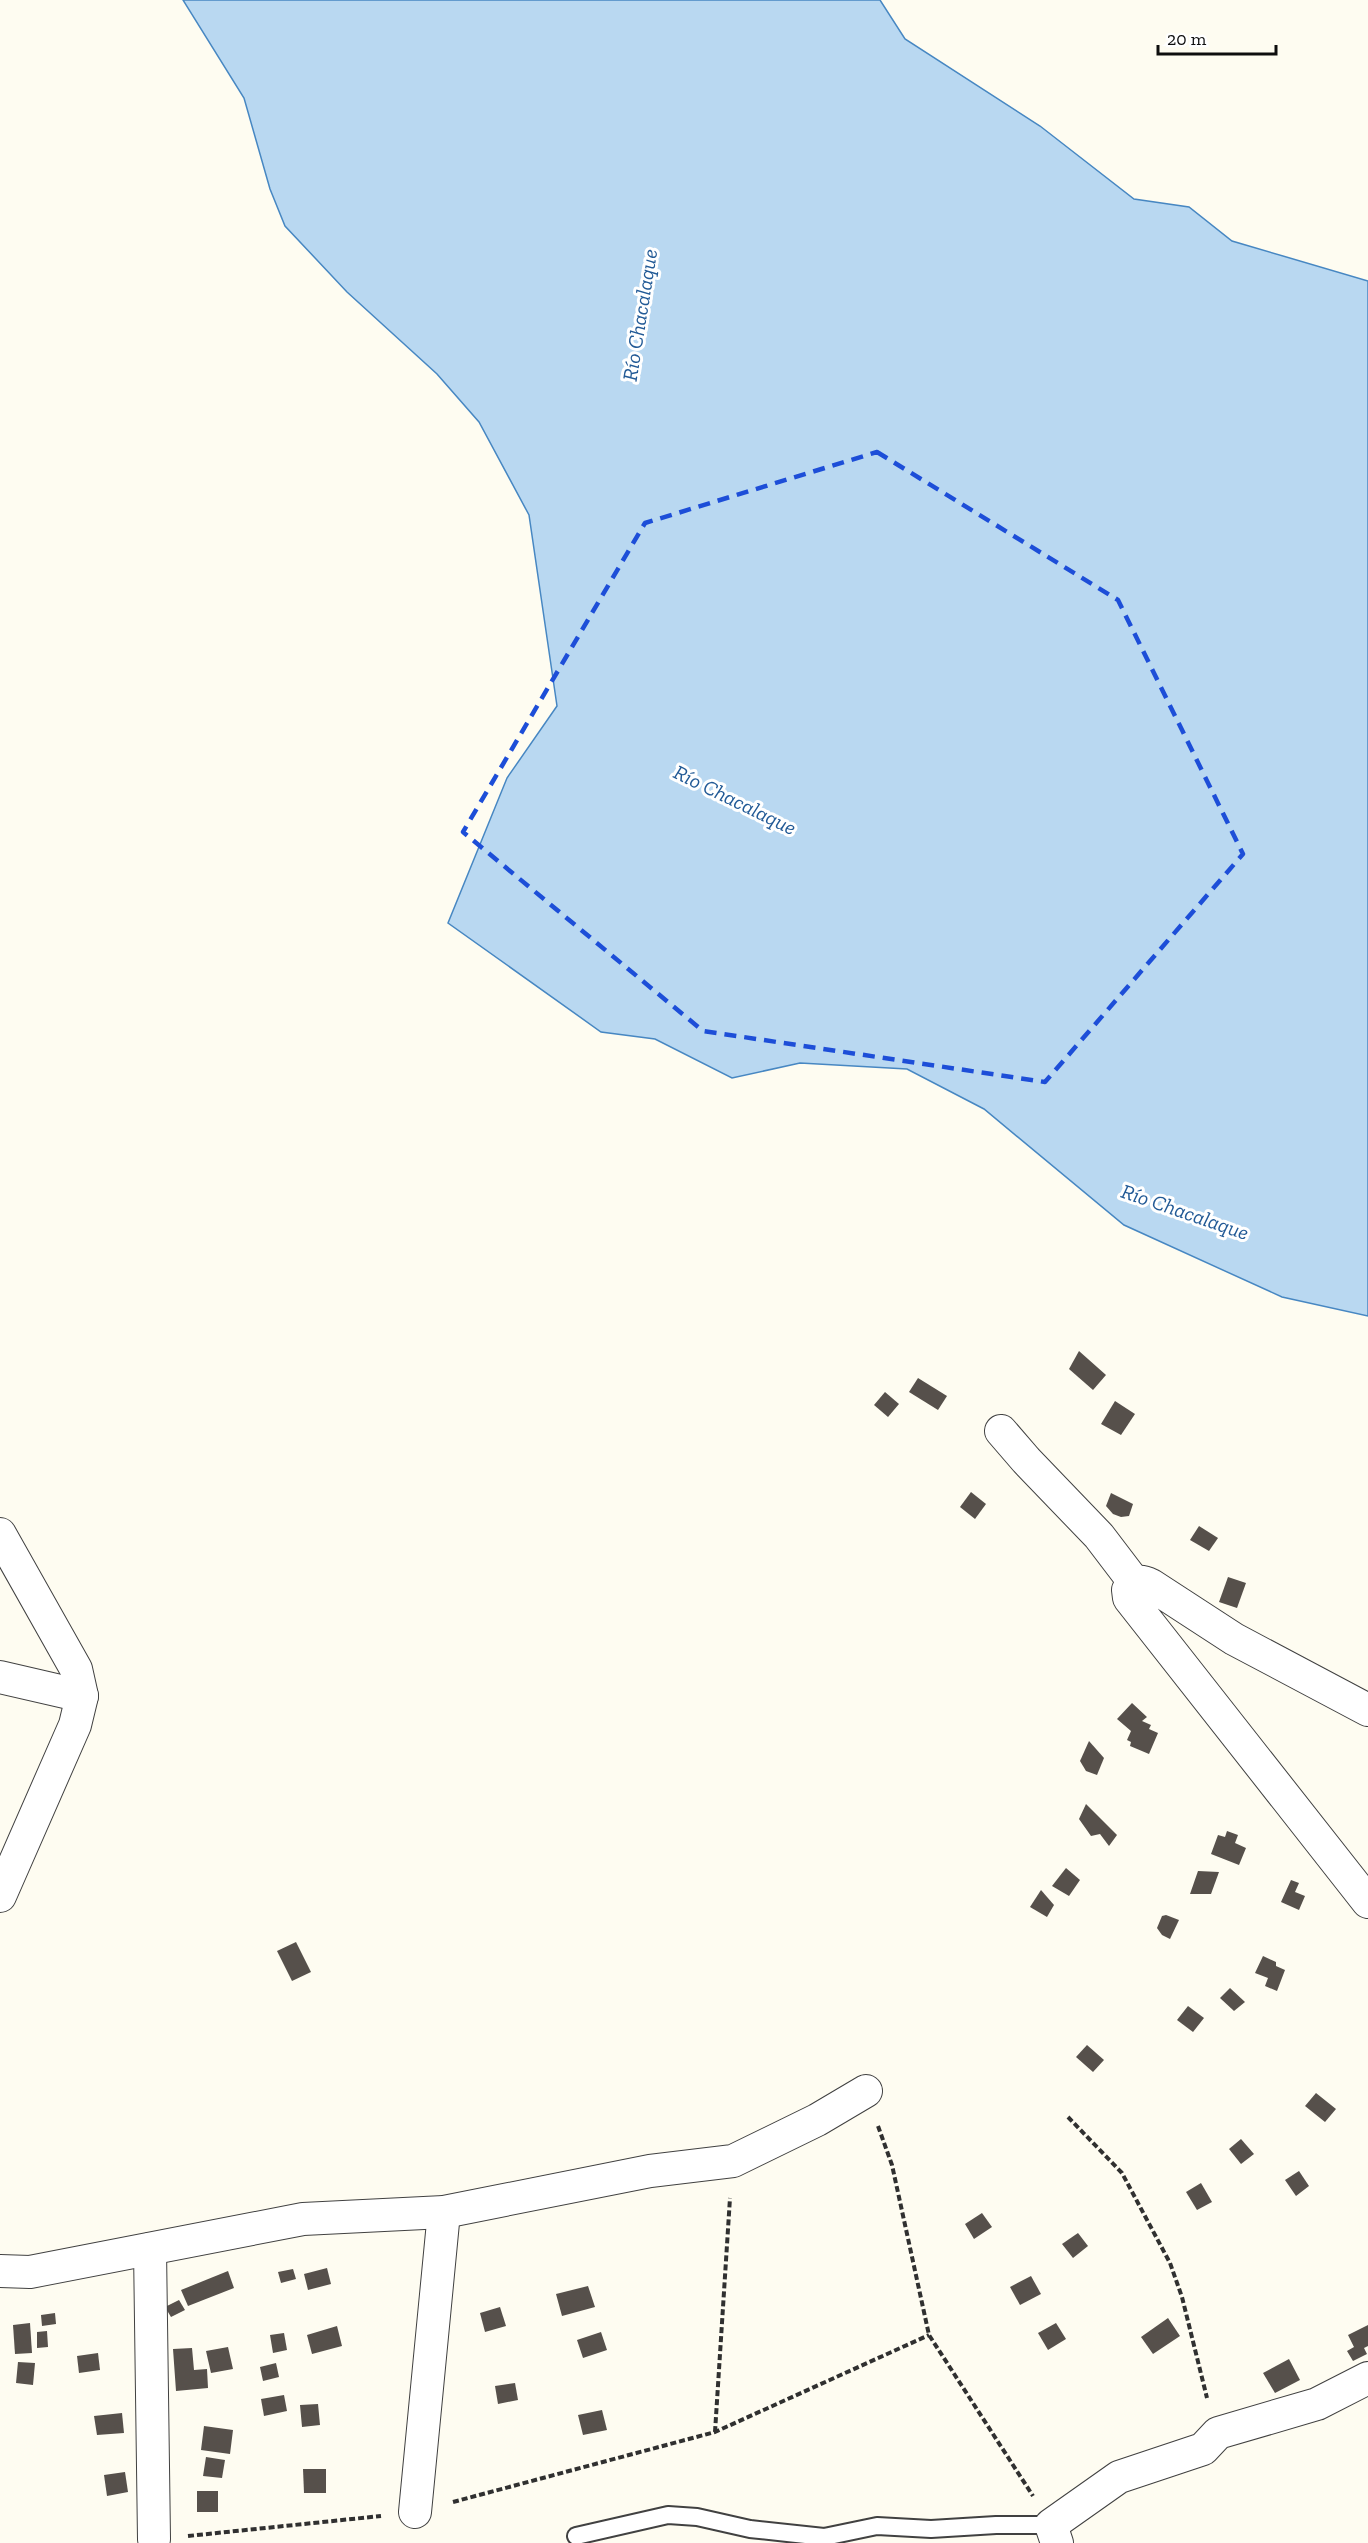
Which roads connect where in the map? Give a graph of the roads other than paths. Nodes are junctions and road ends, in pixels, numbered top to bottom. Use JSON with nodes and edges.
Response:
{"nodes":[{"id":1,"x":1001,"y":1431,"type":"dead end"},
{"id":2,"x":0,"y":1534,"type":"edge"},
{"id":3,"x":1134,"y":1582,"type":"junction"},
{"id":4,"x":0,"y":1677,"type":"edge"},
{"id":5,"x":82,"y":1696,"type":"junction"},
{"id":6,"x":1368,"y":1710,"type":"edge"},
{"id":7,"x":0,"y":1896,"type":"edge"},
{"id":8,"x":1368,"y":1902,"type":"edge"},
{"id":9,"x":866,"y":2091,"type":"road end"},
{"id":10,"x":444,"y":2212,"type":"junction"},
{"id":11,"x":150,"y":2249,"type":"junction"},
{"id":12,"x":0,"y":2271,"type":"edge"},
{"id":13,"x":1368,"y":2378,"type":"edge"},
{"id":14,"x":415,"y":2512,"type":"road end"},
{"id":15,"x":1054,"y":2534,"type":"edge"},
{"id":16,"x":576,"y":2536,"type":"dead end"},
{"id":17,"x":154,"y":2539,"type":"road end"}],
"edges":[{"from":1,"to":3,"type":"street"},
{"from":2,"to":5,"type":"street"},
{"from":3,"to":6,"type":"street"},
{"from":3,"to":8,"type":"street"},
{"from":4,"to":5,"type":"street"},
{"from":5,"to":7,"type":"street"},
{"from":9,"to":10,"type":"street"},
{"from":10,"to":11,"type":"street"},
{"from":10,"to":14,"type":"street"},
{"from":11,"to":12,"type":"street"},
{"from":11,"to":17,"type":"street"},
{"from":13,"to":15,"type":"street"},
{"from":15,"to":16,"type":"lane"}]}
